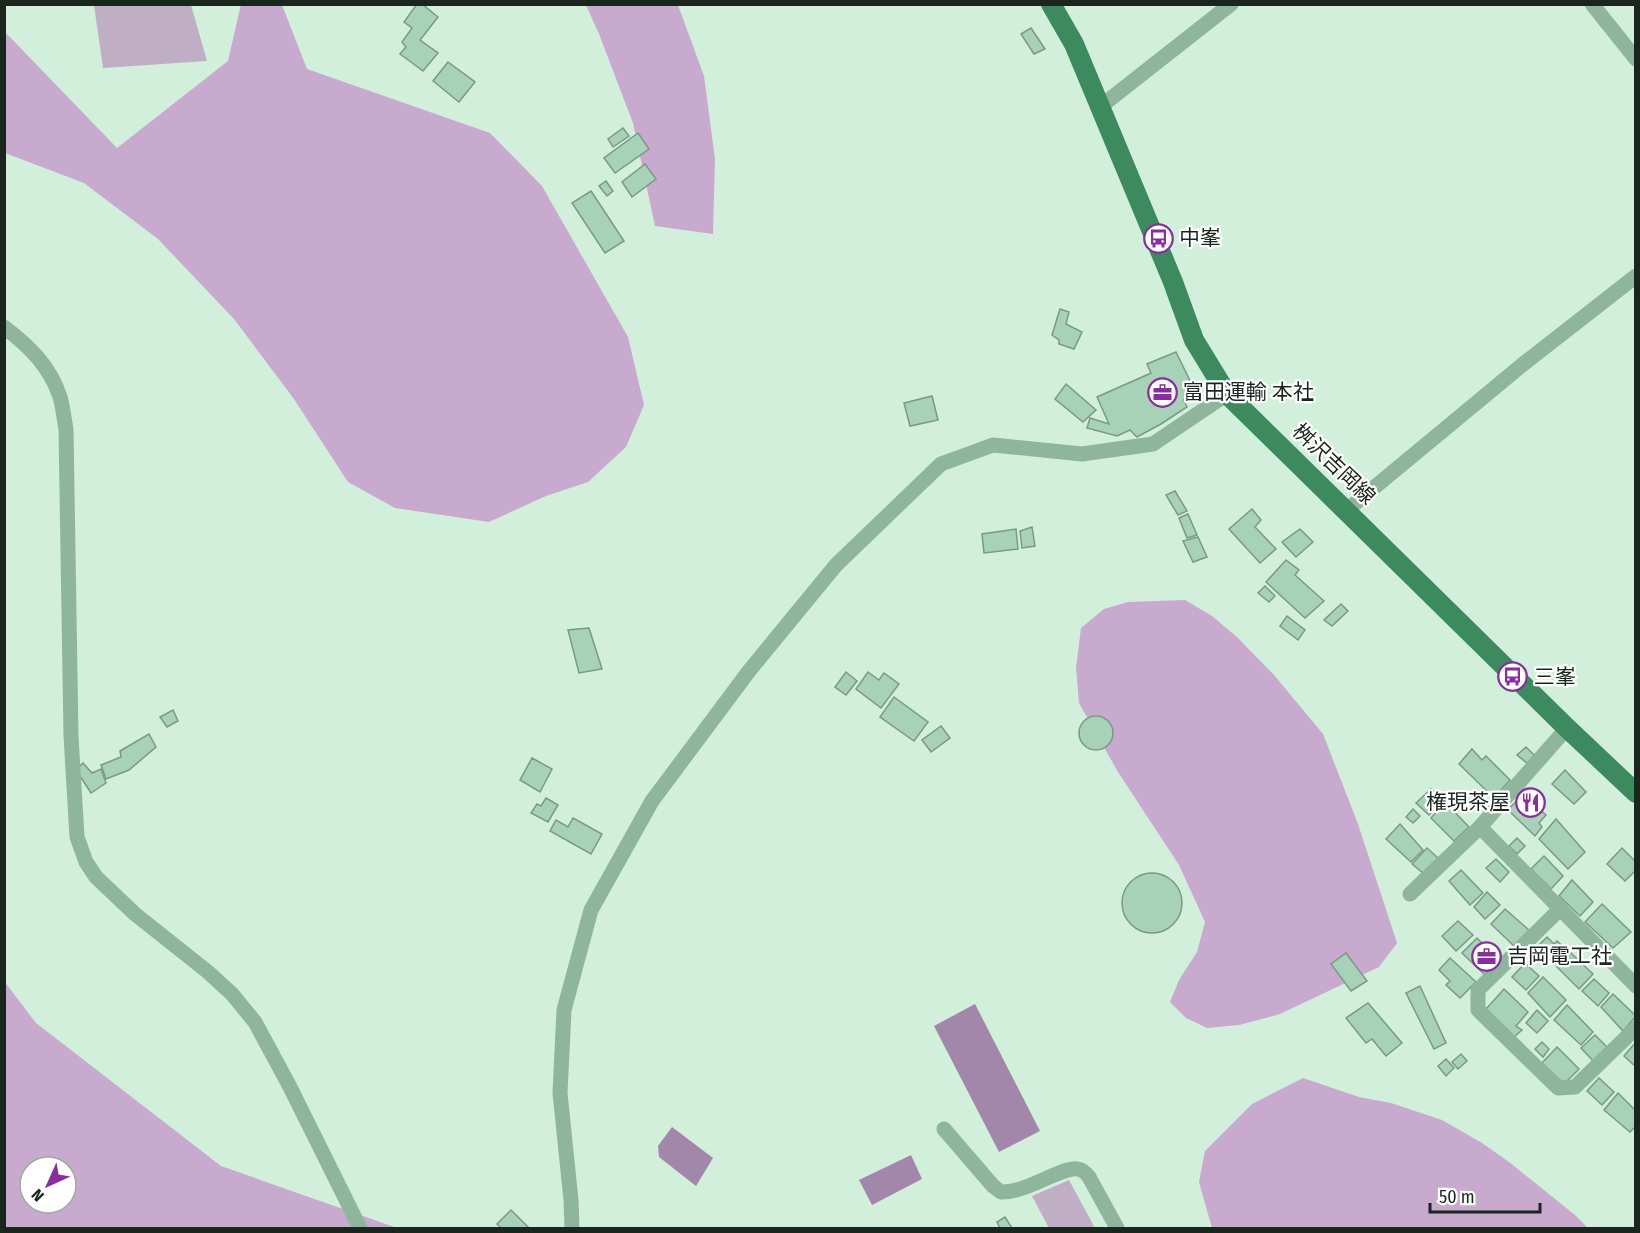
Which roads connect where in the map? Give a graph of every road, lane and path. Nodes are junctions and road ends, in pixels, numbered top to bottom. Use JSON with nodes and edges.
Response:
{"nodes":[{"id":1,"x":1051,"y":4,"type":"edge"},
{"id":2,"x":1230,"y":4,"type":"edge"},
{"id":3,"x":1592,"y":4,"type":"edge"},
{"id":4,"x":1635,"y":59,"type":"edge"},
{"id":5,"x":1100,"y":107,"type":"junction"},
{"id":6,"x":1635,"y":276,"type":"edge"},
{"id":7,"x":4,"y":327,"type":"edge"},
{"id":8,"x":1227,"y":394,"type":"junction"},
{"id":9,"x":1347,"y":510,"type":"junction"},
{"id":10,"x":1567,"y":728,"type":"junction"},
{"id":11,"x":1635,"y":793,"type":"edge"},
{"id":12,"x":1480,"y":827,"type":"junction"},
{"id":13,"x":1410,"y":894,"type":"dead end"},
{"id":14,"x":1559,"y":910,"type":"junction"},
{"id":15,"x":1635,"y":986,"type":"edge"},
{"id":16,"x":1635,"y":1028,"type":"edge"},
{"id":17,"x":944,"y":1129,"type":"dead end"},
{"id":18,"x":360,"y":1228,"type":"edge"},
{"id":19,"x":572,"y":1228,"type":"edge"},
{"id":20,"x":1117,"y":1228,"type":"edge"}],
"edges":[{"from":1,"to":5,"type":"main road","name":"桝沢吉岡線"},
{"from":2,"to":5,"type":"street"},
{"from":3,"to":4,"type":"street"},
{"from":5,"to":8,"type":"main road","name":"桝沢吉岡線"},
{"from":6,"to":9,"type":"street"},
{"from":7,"to":18,"type":"street"},
{"from":8,"to":9,"type":"main road","name":"桝沢吉岡線"},
{"from":8,"to":19,"type":"street"},
{"from":9,"to":10,"type":"main road","name":"桝沢吉岡線"},
{"from":10,"to":11,"type":"main road","name":"桝沢吉岡線"},
{"from":10,"to":12,"type":"street"},
{"from":12,"to":13,"type":"street"},
{"from":12,"to":14,"type":"street"},
{"from":14,"to":15,"type":"street"},
{"from":14,"to":16,"type":"street"},
{"from":17,"to":20,"type":"street"}]}
